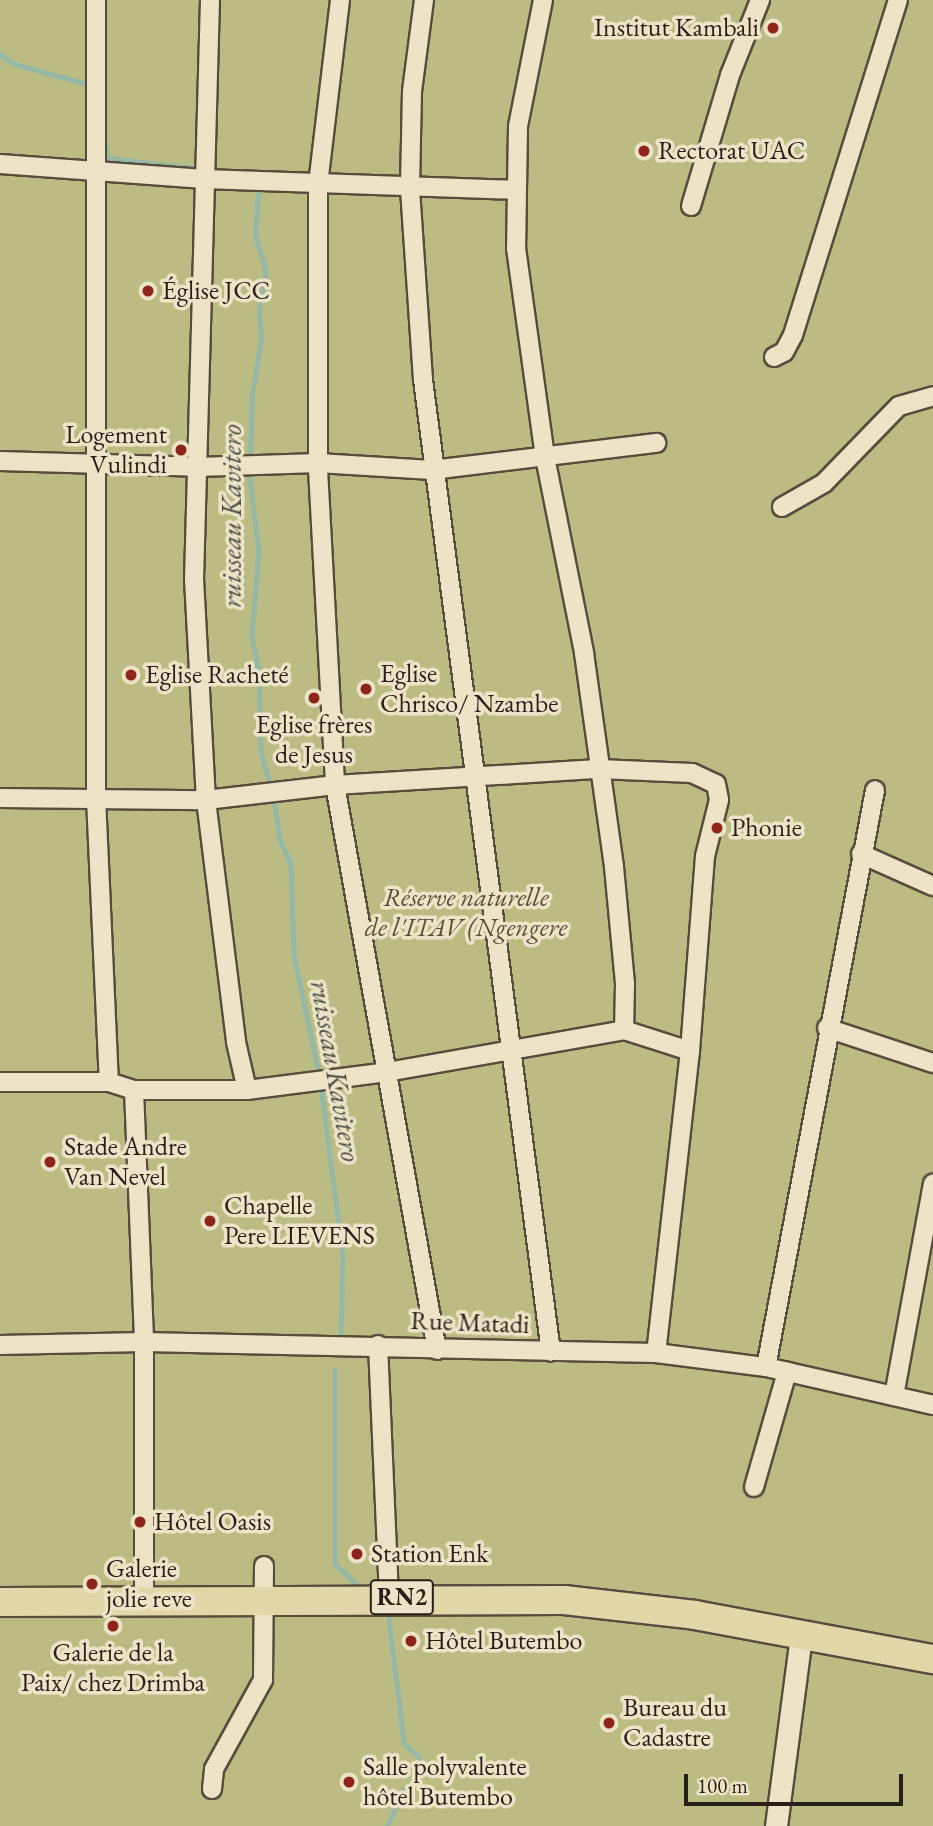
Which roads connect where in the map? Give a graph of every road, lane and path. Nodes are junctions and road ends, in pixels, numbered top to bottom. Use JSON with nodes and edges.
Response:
{"nodes":[{"id":1,"x":96,"y":0,"type":"edge"},
{"id":2,"x":210,"y":0,"type":"edge"},
{"id":3,"x":340,"y":0,"type":"edge"},
{"id":4,"x":424,"y":0,"type":"edge"},
{"id":5,"x":544,"y":0,"type":"edge"},
{"id":6,"x":760,"y":0,"type":"edge"},
{"id":7,"x":898,"y":0,"type":"edge"},
{"id":8,"x":0,"y":164,"type":"edge"},
{"id":9,"x":94,"y":169,"type":"junction"},
{"id":10,"x":204,"y":179,"type":"junction"},
{"id":11,"x":318,"y":184,"type":"junction"},
{"id":12,"x":410,"y":189,"type":"junction"},
{"id":13,"x":514,"y":190,"type":"junction"},
{"id":14,"x":691,"y":206,"type":"dead end"},
{"id":15,"x":774,"y":357,"type":"dead end"},
{"id":16,"x":933,"y":396,"type":"edge"},
{"id":17,"x":656,"y":443,"type":"dead end"},
{"id":18,"x":545,"y":457,"type":"junction"},
{"id":19,"x":0,"y":461,"type":"edge"},
{"id":20,"x":318,"y":463,"type":"junction"},
{"id":21,"x":94,"y":466,"type":"junction"},
{"id":22,"x":197,"y":467,"type":"junction"},
{"id":23,"x":432,"y":470,"type":"junction"},
{"id":24,"x":782,"y":507,"type":"dead end"},
{"id":25,"x":599,"y":769,"type":"junction"},
{"id":26,"x":478,"y":779,"type":"junction"},
{"id":27,"x":335,"y":785,"type":"junction"},
{"id":28,"x":875,"y":790,"type":"dead end"},
{"id":29,"x":0,"y":798,"type":"edge"},
{"id":30,"x":96,"y":798,"type":"junction"},
{"id":31,"x":206,"y":800,"type":"junction"},
{"id":32,"x":861,"y":854,"type":"junction"},
{"id":33,"x":933,"y":886,"type":"edge"},
{"id":34,"x":827,"y":1028,"type":"junction"},
{"id":35,"x":624,"y":1030,"type":"junction"},
{"id":36,"x":513,"y":1048,"type":"junction"},
{"id":37,"x":690,"y":1051,"type":"junction"},
{"id":38,"x":933,"y":1063,"type":"edge"},
{"id":39,"x":387,"y":1072,"type":"junction"},
{"id":40,"x":0,"y":1082,"type":"edge"},
{"id":41,"x":109,"y":1082,"type":"junction"},
{"id":42,"x":134,"y":1090,"type":"junction"},
{"id":43,"x":247,"y":1090,"type":"junction"},
{"id":44,"x":933,"y":1184,"type":"edge"},
{"id":45,"x":144,"y":1342,"type":"junction"},
{"id":46,"x":0,"y":1345,"type":"edge"},
{"id":47,"x":378,"y":1345,"type":"junction"},
{"id":48,"x":437,"y":1350,"type":"junction"},
{"id":49,"x":551,"y":1352,"type":"junction"},
{"id":50,"x":656,"y":1353,"type":"junction"},
{"id":51,"x":766,"y":1367,"type":"junction"},
{"id":52,"x":787,"y":1372,"type":"junction"},
{"id":53,"x":894,"y":1396,"type":"junction"},
{"id":54,"x":933,"y":1405,"type":"edge"},
{"id":55,"x":754,"y":1487,"type":"dead end"},
{"id":56,"x":264,"y":1566,"type":"dead end"},
{"id":57,"x":389,"y":1597,"type":"junction"},
{"id":58,"x":261,"y":1599,"type":"junction"},
{"id":59,"x":144,"y":1600,"type":"junction"},
{"id":60,"x":0,"y":1602,"type":"edge"},
{"id":61,"x":801,"y":1635,"type":"junction"},
{"id":62,"x":933,"y":1658,"type":"edge"},
{"id":63,"x":212,"y":1789,"type":"dead end"},
{"id":64,"x":776,"y":1826,"type":"edge"}],
"edges":[{"from":1,"to":9,"type":"street"},
{"from":2,"to":10,"type":"street"},
{"from":3,"to":11,"type":"street"},
{"from":4,"to":12,"type":"street"},
{"from":5,"to":13,"type":"street"},
{"from":6,"to":14,"type":"street"},
{"from":7,"to":15,"type":"street"},
{"from":8,"to":9,"type":"street"},
{"from":9,"to":10,"type":"street"},
{"from":9,"to":21,"type":"street"},
{"from":10,"to":11,"type":"street"},
{"from":10,"to":22,"type":"street"},
{"from":11,"to":12,"type":"street"},
{"from":11,"to":20,"type":"street"},
{"from":12,"to":13,"type":"street"},
{"from":12,"to":23,"type":"street"},
{"from":13,"to":18,"type":"street"},
{"from":16,"to":24,"type":"street"},
{"from":17,"to":18,"type":"street"},
{"from":18,"to":23,"type":"street"},
{"from":18,"to":25,"type":"street"},
{"from":19,"to":21,"type":"street"},
{"from":20,"to":22,"type":"street"},
{"from":20,"to":23,"type":"street"},
{"from":20,"to":27,"type":"street"},
{"from":21,"to":22,"type":"street"},
{"from":21,"to":30,"type":"street"},
{"from":22,"to":31,"type":"street"},
{"from":23,"to":26,"type":"street"},
{"from":25,"to":26,"type":"street"},
{"from":25,"to":35,"type":"street"},
{"from":25,"to":37,"type":"street"},
{"from":26,"to":27,"type":"street"},
{"from":26,"to":36,"type":"street"},
{"from":27,"to":31,"type":"street"},
{"from":27,"to":39,"type":"street"},
{"from":28,"to":32,"type":"street"},
{"from":29,"to":30,"type":"street"},
{"from":30,"to":31,"type":"street"},
{"from":30,"to":41,"type":"street"},
{"from":31,"to":43,"type":"street"},
{"from":32,"to":33,"type":"street"},
{"from":32,"to":34,"type":"street"},
{"from":34,"to":38,"type":"street"},
{"from":34,"to":51,"type":"street"},
{"from":35,"to":36,"type":"street"},
{"from":35,"to":37,"type":"street"},
{"from":36,"to":39,"type":"street"},
{"from":36,"to":49,"type":"street"},
{"from":37,"to":50,"type":"street"},
{"from":39,"to":43,"type":"street"},
{"from":39,"to":48,"type":"street"},
{"from":40,"to":41,"type":"street"},
{"from":41,"to":42,"type":"street"},
{"from":42,"to":43,"type":"street"},
{"from":42,"to":45,"type":"street"},
{"from":44,"to":53,"type":"street"},
{"from":45,"to":46,"type":"street","name":"Rue Matadi"},
{"from":45,"to":47,"type":"street","name":"Rue Matadi"},
{"from":45,"to":59,"type":"street"},
{"from":47,"to":48,"type":"street","name":"Rue Matadi"},
{"from":47,"to":57,"type":"street"},
{"from":48,"to":49,"type":"street","name":"Rue Matadi"},
{"from":49,"to":50,"type":"street","name":"Rue Matadi"},
{"from":50,"to":51,"type":"street","name":"Rue Matadi"},
{"from":51,"to":52,"type":"street","name":"Rue Matadi"},
{"from":52,"to":53,"type":"street","name":"Rue Matadi"},
{"from":52,"to":55,"type":"street"},
{"from":53,"to":54,"type":"street","name":"Rue Matadi"},
{"from":56,"to":58,"type":"street"},
{"from":57,"to":58,"type":"highway","number":"RN2"},
{"from":57,"to":61,"type":"highway","number":"RN2"},
{"from":58,"to":59,"type":"highway","number":"RN2"},
{"from":58,"to":63,"type":"street"},
{"from":59,"to":60,"type":"highway","number":"RN2"},
{"from":61,"to":62,"type":"highway","number":"RN2"},
{"from":61,"to":64,"type":"street"}]}
